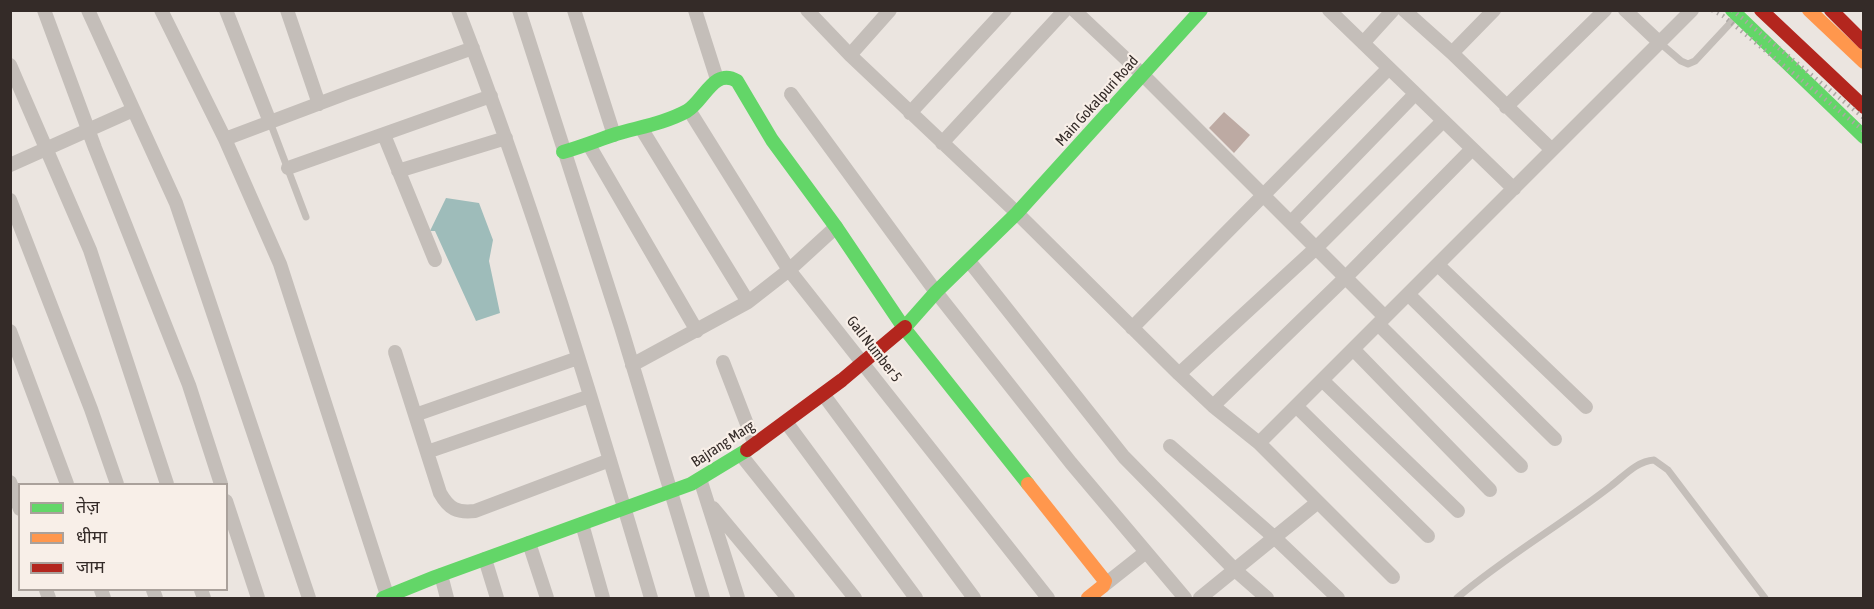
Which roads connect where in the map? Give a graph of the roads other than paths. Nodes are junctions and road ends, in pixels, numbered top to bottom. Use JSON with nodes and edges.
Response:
{"nodes":[{"id":1,"x":44,"y":10,"type":"edge"},
{"id":2,"x":88,"y":10,"type":"edge"},
{"id":3,"x":160,"y":10,"type":"edge"},
{"id":4,"x":226,"y":10,"type":"edge"},
{"id":5,"x":286,"y":10,"type":"edge"},
{"id":6,"x":458,"y":10,"type":"edge"},
{"id":7,"x":519,"y":10,"type":"edge"},
{"id":8,"x":574,"y":10,"type":"edge"},
{"id":9,"x":695,"y":10,"type":"edge"},
{"id":10,"x":807,"y":10,"type":"edge"},
{"id":11,"x":890,"y":10,"type":"edge"},
{"id":12,"x":1005,"y":10,"type":"edge"},
{"id":13,"x":1065,"y":10,"type":"edge"},
{"id":14,"x":1074,"y":10,"type":"edge"},
{"id":15,"x":1201,"y":10,"type":"edge"},
{"id":16,"x":1329,"y":10,"type":"edge"},
{"id":17,"x":1393,"y":10,"type":"edge"},
{"id":18,"x":1404,"y":10,"type":"edge"},
{"id":19,"x":1494,"y":10,"type":"edge"},
{"id":20,"x":1605,"y":10,"type":"edge"},
{"id":21,"x":1624,"y":10,"type":"edge"},
{"id":22,"x":1692,"y":10,"type":"edge"},
{"id":23,"x":1761,"y":10,"type":"edge"},
{"id":24,"x":1809,"y":10,"type":"edge"},
{"id":25,"x":1831,"y":10,"type":"edge"},
{"id":26,"x":1735,"y":13,"type":"edge"},
{"id":27,"x":1660,"y":43,"type":"junction"},
{"id":28,"x":1863,"y":43,"type":"edge"},
{"id":29,"x":1364,"y":44,"type":"junction"},
{"id":30,"x":473,"y":48,"type":"junction"},
{"id":31,"x":1452,"y":53,"type":"junction"},
{"id":32,"x":850,"y":55,"type":"junction"},
{"id":33,"x":1863,"y":62,"type":"edge"},
{"id":34,"x":10,"y":65,"type":"edge"},
{"id":35,"x":1389,"y":68,"type":"junction"},
{"id":36,"x":1143,"y":75,"type":"junction"},
{"id":37,"x":717,"y":79,"type":"junction"},
{"id":38,"x":791,"y":94,"type":"dead end"},
{"id":39,"x":1416,"y":94,"type":"junction"},
{"id":40,"x":491,"y":96,"type":"junction"},
{"id":41,"x":319,"y":104,"type":"junction"},
{"id":42,"x":1506,"y":107,"type":"junction"},
{"id":43,"x":1863,"y":107,"type":"edge"},
{"id":44,"x":133,"y":110,"type":"junction"},
{"id":45,"x":689,"y":110,"type":"junction"},
{"id":46,"x":910,"y":113,"type":"junction"},
{"id":47,"x":1443,"y":121,"type":"junction"},
{"id":48,"x":270,"y":122,"type":"junction"},
{"id":49,"x":641,"y":128,"type":"junction"},
{"id":50,"x":89,"y":130,"type":"junction"},
{"id":51,"x":384,"y":135,"type":"junction"},
{"id":52,"x":614,"y":135,"type":"junction"},
{"id":53,"x":1863,"y":137,"type":"edge"},
{"id":54,"x":506,"y":138,"type":"junction"},
{"id":55,"x":225,"y":140,"type":"junction"},
{"id":56,"x":942,"y":142,"type":"junction"},
{"id":57,"x":589,"y":145,"type":"junction"},
{"id":58,"x":46,"y":149,"type":"junction"},
{"id":59,"x":1472,"y":149,"type":"junction"},
{"id":60,"x":1552,"y":150,"type":"junction"},
{"id":61,"x":563,"y":152,"type":"junction"},
{"id":62,"x":10,"y":165,"type":"edge"},
{"id":63,"x":288,"y":168,"type":"junction"},
{"id":64,"x":398,"y":171,"type":"junction"},
{"id":65,"x":1514,"y":189,"type":"junction"},
{"id":66,"x":1264,"y":195,"type":"junction"},
{"id":67,"x":10,"y":200,"type":"edge"},
{"id":68,"x":1017,"y":213,"type":"junction"},
{"id":69,"x":306,"y":217,"type":"dead end"},
{"id":70,"x":1291,"y":222,"type":"junction"},
{"id":71,"x":836,"y":227,"type":"junction"},
{"id":72,"x":1316,"y":248,"type":"junction"},
{"id":73,"x":435,"y":260,"type":"dead end"},
{"id":74,"x":969,"y":261,"type":"junction"},
{"id":75,"x":1438,"y":265,"type":"junction"},
{"id":76,"x":789,"y":270,"type":"junction"},
{"id":77,"x":1346,"y":278,"type":"junction"},
{"id":78,"x":936,"y":292,"type":"junction"},
{"id":79,"x":1408,"y":294,"type":"junction"},
{"id":80,"x":748,"y":302,"type":"junction"},
{"id":81,"x":1382,"y":321,"type":"junction"},
{"id":82,"x":904,"y":328,"type":"junction"},
{"id":83,"x":1132,"y":328,"type":"junction"},
{"id":84,"x":10,"y":331,"type":"edge"},
{"id":85,"x":697,"y":331,"type":"junction"},
{"id":86,"x":1353,"y":349,"type":"junction"},
{"id":87,"x":396,"y":352,"type":"dead end"},
{"id":88,"x":578,"y":358,"type":"junction"},
{"id":89,"x":723,"y":362,"type":"dead end"},
{"id":90,"x":863,"y":362,"type":"junction"},
{"id":91,"x":632,"y":365,"type":"junction"},
{"id":92,"x":1179,"y":374,"type":"junction"},
{"id":93,"x":1322,"y":380,"type":"junction"},
{"id":94,"x":823,"y":394,"type":"junction"},
{"id":95,"x":590,"y":396,"type":"junction"},
{"id":96,"x":1213,"y":406,"type":"junction"},
{"id":97,"x":1296,"y":406,"type":"junction"},
{"id":98,"x":1587,"y":407,"type":"dead end"},
{"id":99,"x":415,"y":416,"type":"junction"},
{"id":100,"x":786,"y":422,"type":"junction"},
{"id":101,"x":1555,"y":439,"type":"dead end"},
{"id":102,"x":1259,"y":443,"type":"junction"},
{"id":103,"x":755,"y":445,"type":"junction"},
{"id":104,"x":1170,"y":446,"type":"dead end"},
{"id":105,"x":428,"y":452,"type":"junction"},
{"id":106,"x":741,"y":455,"type":"junction"},
{"id":107,"x":609,"y":460,"type":"junction"},
{"id":108,"x":1521,"y":466,"type":"dead end"},
{"id":109,"x":700,"y":479,"type":"junction"},
{"id":110,"x":10,"y":482,"type":"edge"},
{"id":111,"x":67,"y":483,"type":"edge"},
{"id":112,"x":117,"y":483,"type":"edge"},
{"id":113,"x":167,"y":483,"type":"edge"},
{"id":114,"x":221,"y":483,"type":"edge"},
{"id":115,"x":1490,"y":490,"type":"dead end"},
{"id":116,"x":671,"y":491,"type":"junction"},
{"id":117,"x":708,"y":502,"type":"junction"},
{"id":118,"x":1318,"y":502,"type":"junction"},
{"id":119,"x":18,"y":504,"type":"edge"},
{"id":120,"x":228,"y":507,"type":"edge"},
{"id":121,"x":625,"y":508,"type":"junction"},
{"id":122,"x":1458,"y":511,"type":"dead end"},
{"id":123,"x":582,"y":524,"type":"junction"},
{"id":124,"x":1428,"y":536,"type":"dead end"},
{"id":125,"x":1275,"y":537,"type":"junction"},
{"id":126,"x":529,"y":543,"type":"junction"},
{"id":127,"x":1146,"y":552,"type":"junction"},
{"id":128,"x":485,"y":559,"type":"junction"},
{"id":129,"x":1235,"y":570,"type":"junction"},
{"id":130,"x":441,"y":575,"type":"junction"},
{"id":131,"x":1393,"y":577,"type":"dead end"},
{"id":132,"x":1103,"y":586,"type":"junction"},
{"id":133,"x":258,"y":598,"type":"edge"},
{"id":134,"x":309,"y":598,"type":"edge"},
{"id":135,"x":386,"y":598,"type":"edge"},
{"id":136,"x":447,"y":598,"type":"edge"},
{"id":137,"x":497,"y":598,"type":"edge"},
{"id":138,"x":547,"y":598,"type":"edge"},
{"id":139,"x":603,"y":598,"type":"edge"},
{"id":140,"x":651,"y":598,"type":"edge"},
{"id":141,"x":703,"y":598,"type":"edge"},
{"id":142,"x":738,"y":598,"type":"edge"},
{"id":143,"x":788,"y":598,"type":"edge"},
{"id":144,"x":855,"y":598,"type":"edge"},
{"id":145,"x":916,"y":598,"type":"edge"},
{"id":146,"x":974,"y":598,"type":"edge"},
{"id":147,"x":1048,"y":598,"type":"edge"},
{"id":148,"x":1088,"y":598,"type":"edge"},
{"id":149,"x":1185,"y":598,"type":"edge"},
{"id":150,"x":1200,"y":598,"type":"edge"},
{"id":151,"x":1267,"y":598,"type":"edge"},
{"id":152,"x":1338,"y":598,"type":"edge"},
{"id":153,"x":1457,"y":598,"type":"edge"},
{"id":154,"x":1765,"y":598,"type":"edge"}],
"edges":[{"from":1,"to":50,"type":"street"},
{"from":2,"to":44,"type":"street"},
{"from":3,"to":55,"type":"street"},
{"from":4,"to":48,"type":"street"},
{"from":5,"to":41,"type":"street"},
{"from":6,"to":30,"type":"street"},
{"from":7,"to":61,"type":"street"},
{"from":8,"to":52,"type":"street"},
{"from":9,"to":37,"type":"street"},
{"from":10,"to":32,"type":"street"},
{"from":11,"to":32,"type":"street"},
{"from":12,"to":46,"type":"street"},
{"from":13,"to":56,"type":"street"},
{"from":14,"to":36,"type":"street"},
{"from":15,"to":36,"type":"main road","name":"Main Gokalpuri Road"},
{"from":16,"to":29,"type":"street"},
{"from":17,"to":29,"type":"street"},
{"from":18,"to":31,"type":"street"},
{"from":19,"to":31,"type":"street"},
{"from":20,"to":42,"type":"street"},
{"from":21,"to":27,"type":"street"},
{"from":22,"to":27,"type":"street"},
{"from":23,"to":43,"type":"main road"},
{"from":24,"to":33,"type":"main road"},
{"from":25,"to":28,"type":"main road"},
{"from":26,"to":27,"type":"lane"},
{"from":26,"to":53,"type":"main road"},
{"from":27,"to":60,"type":"street"},
{"from":29,"to":35,"type":"street"},
{"from":30,"to":40,"type":"street"},
{"from":30,"to":41,"type":"street"},
{"from":31,"to":42,"type":"street"},
{"from":32,"to":46,"type":"street"},
{"from":34,"to":58,"type":"street"},
{"from":35,"to":39,"type":"street"},
{"from":35,"to":66,"type":"street"},
{"from":36,"to":66,"type":"street"},
{"from":36,"to":68,"type":"main road","name":"Main Gokalpuri Road"},
{"from":37,"to":45,"type":"main road"},
{"from":37,"to":71,"type":"main road"},
{"from":38,"to":78,"type":"street"},
{"from":39,"to":47,"type":"street"},
{"from":39,"to":70,"type":"street"},
{"from":40,"to":51,"type":"street"},
{"from":40,"to":54,"type":"street"},
{"from":41,"to":48,"type":"street"},
{"from":42,"to":60,"type":"street"},
{"from":44,"to":50,"type":"street"},
{"from":44,"to":134,"type":"street"},
{"from":45,"to":49,"type":"main road"},
{"from":45,"to":76,"type":"street","name":"Gali Number 5"},
{"from":46,"to":56,"type":"street"},
{"from":47,"to":59,"type":"street"},
{"from":47,"to":72,"type":"street"},
{"from":48,"to":55,"type":"street"},
{"from":48,"to":63,"type":"lane"},
{"from":49,"to":52,"type":"main road"},
{"from":49,"to":80,"type":"street"},
{"from":50,"to":58,"type":"street"},
{"from":50,"to":114,"type":"street"},
{"from":51,"to":63,"type":"street"},
{"from":51,"to":64,"type":"street"},
{"from":52,"to":57,"type":"main road"},
{"from":54,"to":64,"type":"street"},
{"from":54,"to":88,"type":"street"},
{"from":55,"to":135,"type":"street"},
{"from":56,"to":68,"type":"street"},
{"from":57,"to":61,"type":"main road"},
{"from":57,"to":85,"type":"street"},
{"from":58,"to":62,"type":"street"},
{"from":58,"to":113,"type":"street"},
{"from":59,"to":65,"type":"street"},
{"from":59,"to":77,"type":"street"},
{"from":60,"to":65,"type":"street"},
{"from":61,"to":91,"type":"street"},
{"from":63,"to":69,"type":"lane"},
{"from":64,"to":73,"type":"street"},
{"from":65,"to":75,"type":"street"},
{"from":66,"to":70,"type":"street"},
{"from":66,"to":83,"type":"street"},
{"from":67,"to":112,"type":"street"},
{"from":68,"to":74,"type":"main road","name":"Bajrang Marg"},
{"from":68,"to":83,"type":"street"},
{"from":70,"to":72,"type":"street"},
{"from":71,"to":76,"type":"street"},
{"from":71,"to":82,"type":"main road"},
{"from":72,"to":77,"type":"street"},
{"from":72,"to":92,"type":"street"},
{"from":74,"to":78,"type":"main road","name":"Bajrang Marg"},
{"from":74,"to":129,"type":"street"},
{"from":75,"to":79,"type":"street"},
{"from":75,"to":98,"type":"street"},
{"from":76,"to":80,"type":"street"},
{"from":76,"to":90,"type":"street","name":"Gali Number 5"},
{"from":77,"to":81,"type":"street"},
{"from":77,"to":96,"type":"street"},
{"from":78,"to":82,"type":"main road","name":"Bajrang Marg"},
{"from":78,"to":127,"type":"street"},
{"from":79,"to":81,"type":"street"},
{"from":79,"to":101,"type":"street"},
{"from":80,"to":85,"type":"street"},
{"from":81,"to":86,"type":"street"},
{"from":81,"to":108,"type":"street"},
{"from":82,"to":90,"type":"main road","name":"Bajrang Marg"},
{"from":82,"to":132,"type":"main road"},
{"from":83,"to":92,"type":"street"},
{"from":84,"to":111,"type":"street"},
{"from":85,"to":91,"type":"street"},
{"from":86,"to":93,"type":"street"},
{"from":86,"to":115,"type":"street"},
{"from":87,"to":99,"type":"street"},
{"from":88,"to":95,"type":"street"},
{"from":88,"to":99,"type":"street"},
{"from":89,"to":103,"type":"street"},
{"from":90,"to":94,"type":"main road","name":"Bajrang Marg"},
{"from":90,"to":147,"type":"street","name":"Gali Number 5"},
{"from":91,"to":116,"type":"street"},
{"from":92,"to":96,"type":"street"},
{"from":93,"to":97,"type":"street"},
{"from":93,"to":122,"type":"street"},
{"from":94,"to":100,"type":"main road","name":"Bajrang Marg"},
{"from":94,"to":146,"type":"street"},
{"from":95,"to":105,"type":"street"},
{"from":95,"to":107,"type":"street"},
{"from":96,"to":102,"type":"street"},
{"from":97,"to":102,"type":"street"},
{"from":97,"to":124,"type":"street"},
{"from":99,"to":105,"type":"street"},
{"from":100,"to":103,"type":"main road","name":"Bajrang Marg"},
{"from":100,"to":145,"type":"street"},
{"from":102,"to":118,"type":"street"},
{"from":103,"to":106,"type":"main road","name":"Bajrang Marg"},
{"from":104,"to":125,"type":"street"},
{"from":105,"to":107,"type":"street"},
{"from":106,"to":109,"type":"main road","name":"Bajrang Marg"},
{"from":106,"to":144,"type":"street"},
{"from":107,"to":121,"type":"street"},
{"from":109,"to":116,"type":"main road","name":"Bajrang Marg"},
{"from":109,"to":117,"type":"street"},
{"from":110,"to":119,"type":"street"},
{"from":116,"to":121,"type":"main road","name":"Bajrang Marg"},
{"from":116,"to":141,"type":"street"},
{"from":117,"to":142,"type":"street"},
{"from":117,"to":143,"type":"street"},
{"from":118,"to":125,"type":"street"},
{"from":118,"to":131,"type":"street"},
{"from":120,"to":133,"type":"street"},
{"from":121,"to":123,"type":"main road","name":"Bajrang Marg"},
{"from":121,"to":140,"type":"street"},
{"from":123,"to":126,"type":"main road","name":"Bajrang Marg"},
{"from":123,"to":139,"type":"street"},
{"from":125,"to":129,"type":"street"},
{"from":125,"to":152,"type":"street"},
{"from":126,"to":128,"type":"main road","name":"Bajrang Marg"},
{"from":126,"to":138,"type":"street"},
{"from":127,"to":132,"type":"street"},
{"from":127,"to":149,"type":"street"},
{"from":128,"to":130,"type":"main road","name":"Bajrang Marg"},
{"from":128,"to":137,"type":"street"},
{"from":129,"to":150,"type":"street"},
{"from":129,"to":151,"type":"street"},
{"from":130,"to":135,"type":"main road","name":"Bajrang Marg"},
{"from":130,"to":136,"type":"street"},
{"from":132,"to":148,"type":"main road"},
{"from":153,"to":154,"type":"lane"}]}
